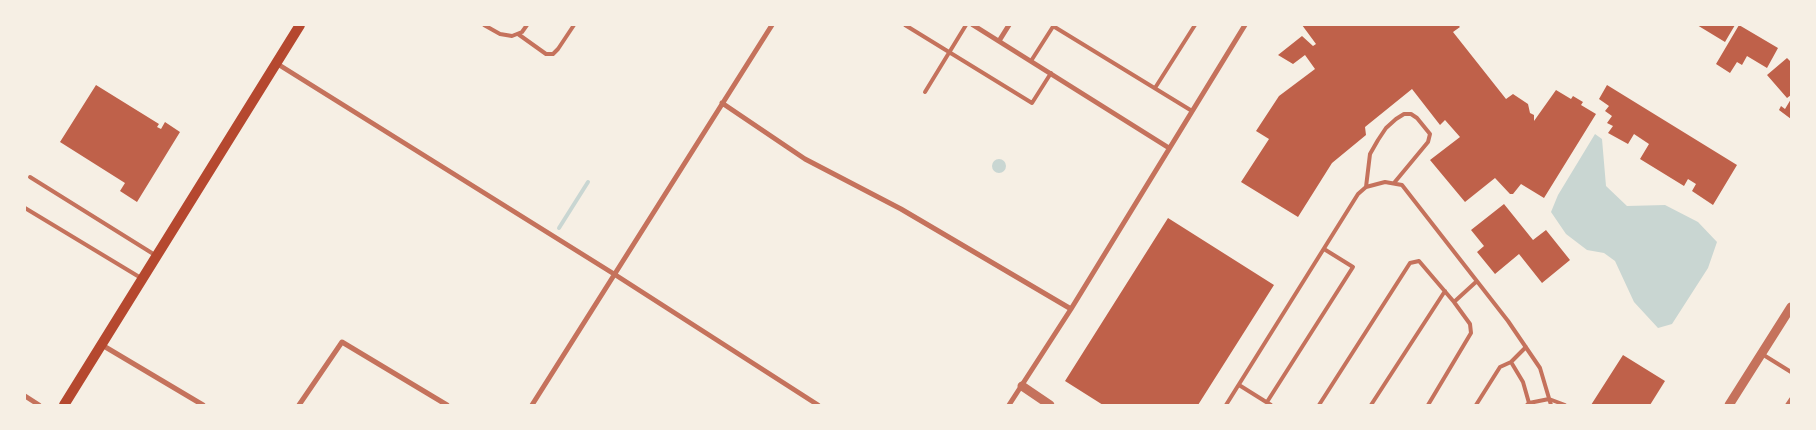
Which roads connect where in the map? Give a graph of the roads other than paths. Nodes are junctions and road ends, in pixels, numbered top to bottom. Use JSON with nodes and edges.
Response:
{"nodes":[{"id":1,"x":300,"y":25,"type":"edge"},
{"id":2,"x":484,"y":25,"type":"edge"},
{"id":3,"x":527,"y":25,"type":"edge"},
{"id":4,"x":574,"y":25,"type":"edge"},
{"id":5,"x":772,"y":25,"type":"edge"},
{"id":6,"x":905,"y":25,"type":"edge"},
{"id":7,"x":966,"y":25,"type":"edge"},
{"id":8,"x":973,"y":25,"type":"edge"},
{"id":9,"x":1009,"y":25,"type":"edge"},
{"id":10,"x":1194,"y":25,"type":"edge"},
{"id":11,"x":1245,"y":25,"type":"edge"},
{"id":12,"x":1054,"y":26,"type":"edge"},
{"id":13,"x":518,"y":34,"type":"junction"},
{"id":14,"x":999,"y":41,"type":"junction"},
{"id":15,"x":949,"y":52,"type":"junction"},
{"id":16,"x":1031,"y":61,"type":"junction"},
{"id":17,"x":276,"y":63,"type":"junction"},
{"id":18,"x":1051,"y":74,"type":"junction"},
{"id":19,"x":1155,"y":88,"type":"junction"},
{"id":20,"x":925,"y":92,"type":"dead end"},
{"id":21,"x":722,"y":103,"type":"junction"},
{"id":22,"x":1192,"y":111,"type":"junction"},
{"id":23,"x":1169,"y":148,"type":"junction"},
{"id":24,"x":30,"y":177,"type":"dead end"},
{"id":25,"x":1394,"y":183,"type":"junction"},
{"id":26,"x":1366,"y":187,"type":"junction"},
{"id":27,"x":25,"y":208,"type":"edge"},
{"id":28,"x":1324,"y":249,"type":"junction"},
{"id":29,"x":157,"y":256,"type":"junction"},
{"id":30,"x":614,"y":274,"type":"junction"},
{"id":31,"x":143,"y":280,"type":"junction"},
{"id":32,"x":1477,"y":281,"type":"junction"},
{"id":33,"x":1445,"y":291,"type":"junction"},
{"id":34,"x":1454,"y":302,"type":"junction"},
{"id":35,"x":1071,"y":309,"type":"junction"},
{"id":36,"x":1790,"y":311,"type":"edge"},
{"id":37,"x":102,"y":346,"type":"junction"},
{"id":38,"x":1526,"y":347,"type":"junction"},
{"id":39,"x":1762,"y":354,"type":"junction"},
{"id":40,"x":1511,"y":362,"type":"junction"},
{"id":41,"x":1791,"y":372,"type":"edge"},
{"id":42,"x":1239,"y":385,"type":"junction"},
{"id":43,"x":1022,"y":386,"type":"junction"},
{"id":44,"x":25,"y":396,"type":"edge"},
{"id":45,"x":1549,"y":399,"type":"junction"},
{"id":46,"x":1791,"y":399,"type":"edge"},
{"id":47,"x":1269,"y":404,"type":"edge"},
{"id":48,"x":1528,"y":404,"type":"edge"},
{"id":49,"x":39,"y":405,"type":"edge"},
{"id":50,"x":64,"y":405,"type":"edge"},
{"id":51,"x":203,"y":405,"type":"edge"},
{"id":52,"x":299,"y":405,"type":"edge"},
{"id":53,"x":447,"y":405,"type":"edge"},
{"id":54,"x":532,"y":405,"type":"edge"},
{"id":55,"x":818,"y":405,"type":"edge"},
{"id":56,"x":1009,"y":405,"type":"edge"},
{"id":57,"x":1050,"y":405,"type":"edge"},
{"id":58,"x":1226,"y":405,"type":"edge"},
{"id":59,"x":1319,"y":405,"type":"edge"},
{"id":60,"x":1371,"y":405,"type":"edge"},
{"id":61,"x":1428,"y":405,"type":"edge"},
{"id":62,"x":1476,"y":405,"type":"edge"},
{"id":63,"x":1551,"y":405,"type":"edge"},
{"id":64,"x":1565,"y":405,"type":"edge"},
{"id":65,"x":1730,"y":405,"type":"edge"},
{"id":66,"x":1787,"y":405,"type":"edge"}],
"edges":[{"from":1,"to":17,"type":"main road"},
{"from":2,"to":13,"type":"lane"},
{"from":3,"to":13,"type":"lane"},
{"from":4,"to":13,"type":"lane"},
{"from":5,"to":21,"type":"street"},
{"from":6,"to":15,"type":"lane"},
{"from":7,"to":15,"type":"lane"},
{"from":8,"to":14,"type":"street"},
{"from":9,"to":14,"type":"street"},
{"from":10,"to":19,"type":"lane"},
{"from":11,"to":22,"type":"street"},
{"from":12,"to":16,"type":"lane"},
{"from":12,"to":19,"type":"lane"},
{"from":14,"to":16,"type":"street"},
{"from":15,"to":18,"type":"lane"},
{"from":15,"to":20,"type":"lane"},
{"from":16,"to":18,"type":"street"},
{"from":17,"to":29,"type":"main road"},
{"from":17,"to":30,"type":"street"},
{"from":18,"to":23,"type":"street"},
{"from":19,"to":22,"type":"lane"},
{"from":21,"to":30,"type":"street"},
{"from":21,"to":35,"type":"street"},
{"from":22,"to":23,"type":"street"},
{"from":23,"to":35,"type":"street"},
{"from":24,"to":29,"type":"lane"},
{"from":25,"to":26,"type":"lane"},
{"from":25,"to":26,"type":"lane"},
{"from":25,"to":32,"type":"lane"},
{"from":26,"to":28,"type":"lane"},
{"from":27,"to":31,"type":"lane"},
{"from":28,"to":42,"type":"lane"},
{"from":28,"to":47,"type":"lane"},
{"from":29,"to":31,"type":"main road"},
{"from":30,"to":54,"type":"street"},
{"from":30,"to":55,"type":"street"},
{"from":31,"to":37,"type":"main road"},
{"from":32,"to":34,"type":"lane"},
{"from":32,"to":38,"type":"lane"},
{"from":33,"to":34,"type":"lane"},
{"from":33,"to":59,"type":"lane"},
{"from":33,"to":60,"type":"lane"},
{"from":34,"to":61,"type":"lane"},
{"from":35,"to":43,"type":"street"},
{"from":36,"to":39,"type":"street"},
{"from":37,"to":50,"type":"main road"},
{"from":37,"to":51,"type":"street"},
{"from":38,"to":40,"type":"lane"},
{"from":38,"to":45,"type":"lane"},
{"from":39,"to":41,"type":"lane"},
{"from":39,"to":65,"type":"street"},
{"from":40,"to":48,"type":"lane"},
{"from":40,"to":62,"type":"lane"},
{"from":42,"to":47,"type":"lane"},
{"from":42,"to":58,"type":"lane"},
{"from":43,"to":56,"type":"street"},
{"from":43,"to":57,"type":"street"},
{"from":44,"to":49,"type":"street"},
{"from":45,"to":48,"type":"lane"},
{"from":45,"to":63,"type":"lane"},
{"from":45,"to":64,"type":"lane"},
{"from":46,"to":66,"type":"lane"},
{"from":52,"to":53,"type":"street"}]}
